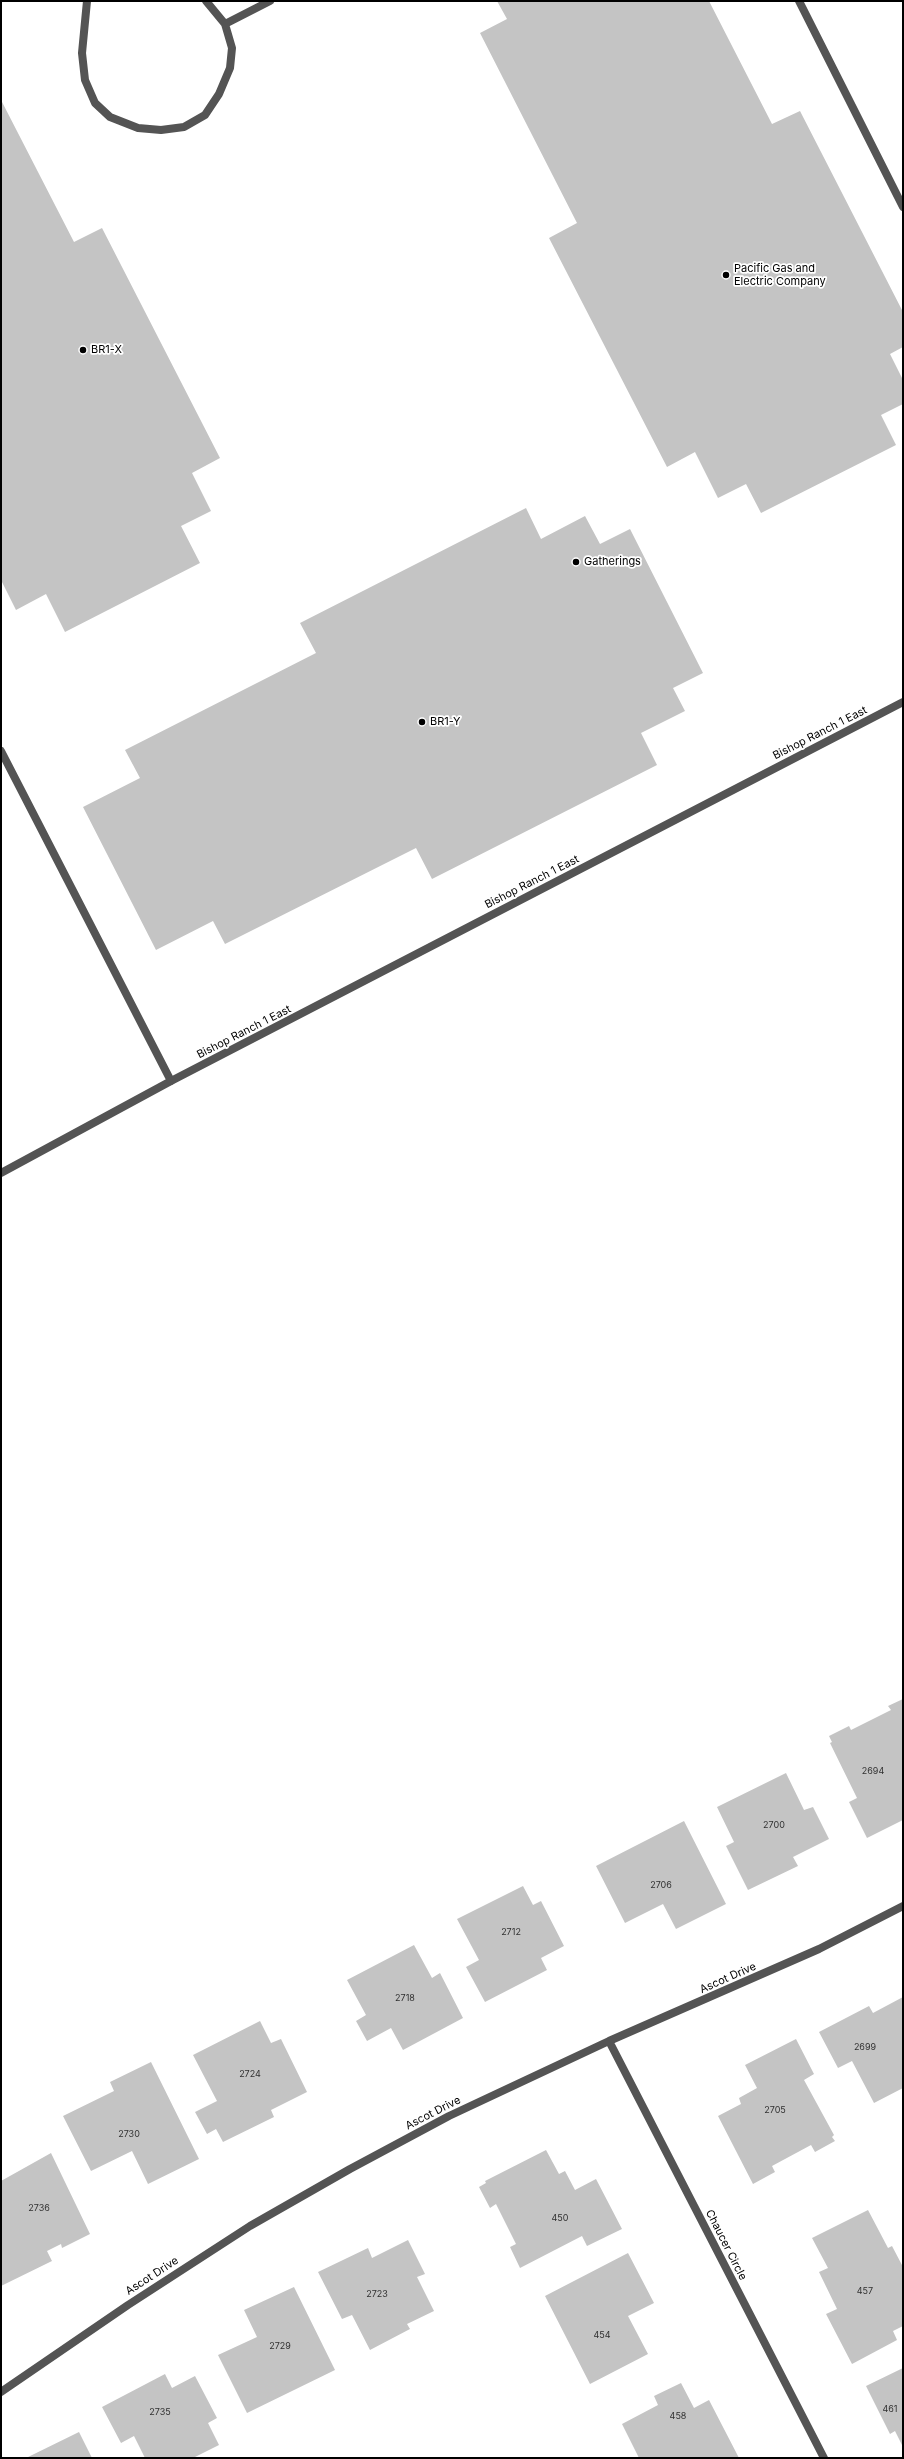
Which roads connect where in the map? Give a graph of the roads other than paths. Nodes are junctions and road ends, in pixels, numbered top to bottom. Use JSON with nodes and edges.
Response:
{"nodes":[{"id":1,"x":87,"y":1,"type":"edge"},
{"id":2,"x":206,"y":1,"type":"edge"},
{"id":3,"x":270,"y":1,"type":"edge"},
{"id":4,"x":799,"y":1,"type":"edge"},
{"id":5,"x":224,"y":24,"type":"junction"},
{"id":6,"x":903,"y":207,"type":"edge"},
{"id":7,"x":903,"y":702,"type":"edge"},
{"id":8,"x":1,"y":751,"type":"edge"},
{"id":9,"x":171,"y":1081,"type":"junction"},
{"id":10,"x":1,"y":1173,"type":"edge"},
{"id":11,"x":903,"y":1906,"type":"edge"},
{"id":12,"x":610,"y":2041,"type":"junction"},
{"id":13,"x":1,"y":2392,"type":"edge"},
{"id":14,"x":824,"y":2458,"type":"edge"}],
"edges":[{"from":1,"to":5,"type":"street"},
{"from":2,"to":5,"type":"street"},
{"from":3,"to":5,"type":"street"},
{"from":4,"to":6,"type":"street"},
{"from":7,"to":9,"type":"street","name":"Bishop Ranch 1 East"},
{"from":8,"to":9,"type":"street"},
{"from":9,"to":10,"type":"street","name":"Bishop Ranch 1 East"},
{"from":11,"to":12,"type":"street","name":"Ascot Drive"},
{"from":12,"to":13,"type":"street","name":"Ascot Drive"},
{"from":12,"to":14,"type":"street","name":"Chaucer Circle"}]}
